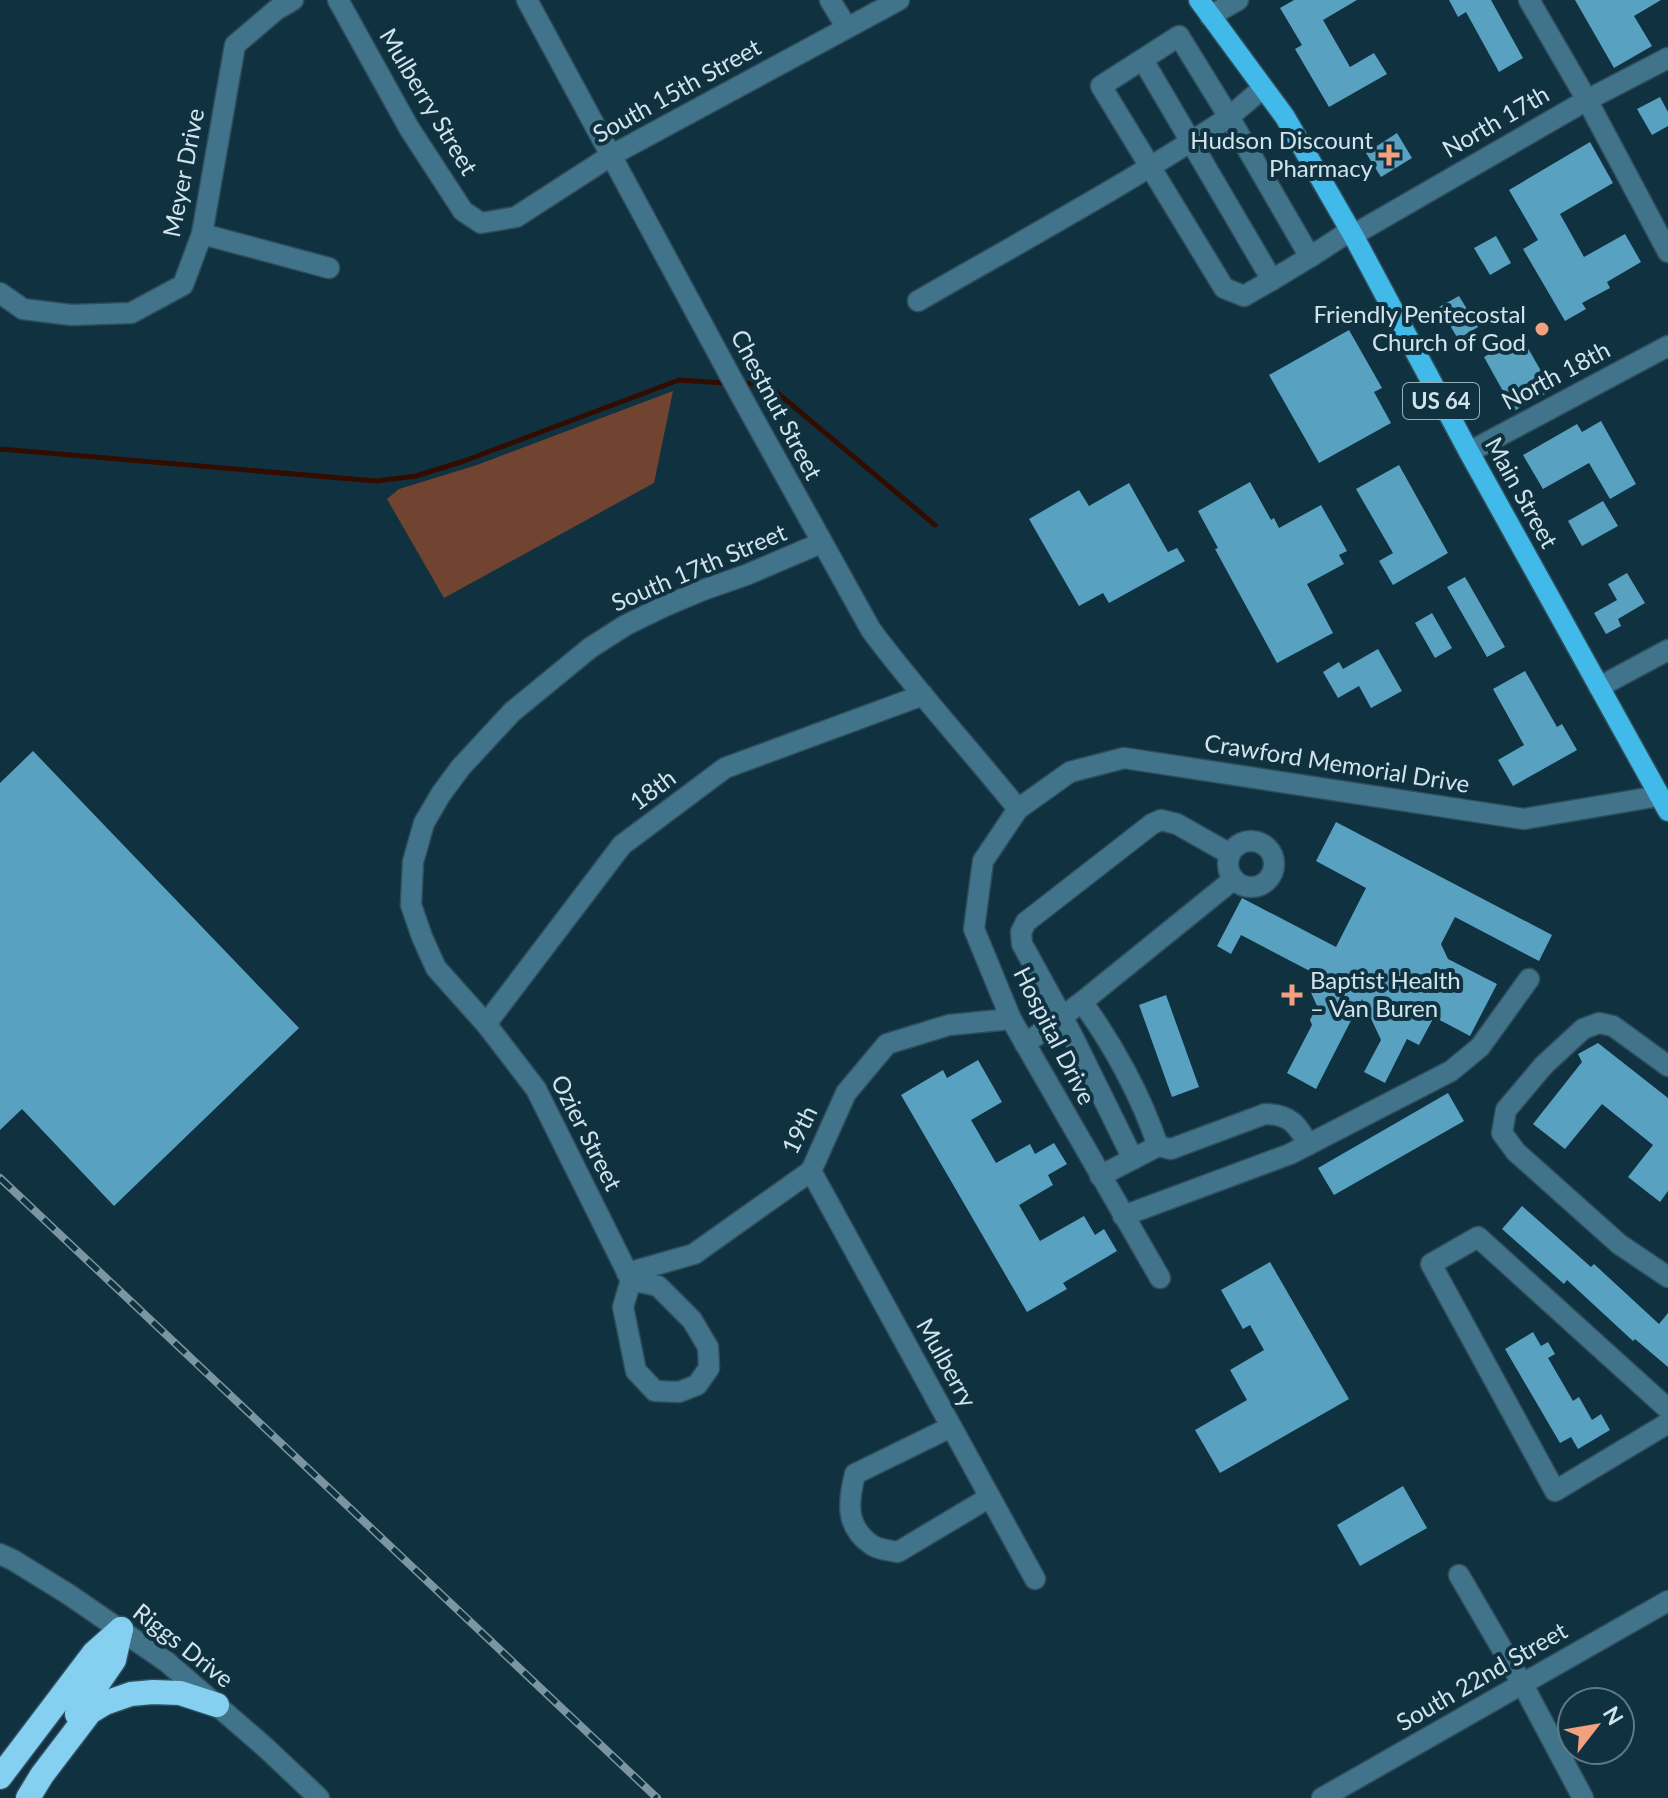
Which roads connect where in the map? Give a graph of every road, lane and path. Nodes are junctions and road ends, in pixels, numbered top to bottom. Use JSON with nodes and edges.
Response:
{"nodes":[{"id":1,"x":293,"y":0,"type":"edge"},
{"id":2,"x":338,"y":0,"type":"edge"},
{"id":3,"x":527,"y":0,"type":"edge"},
{"id":4,"x":830,"y":0,"type":"edge"},
{"id":5,"x":899,"y":0,"type":"edge"},
{"id":6,"x":1238,"y":0,"type":"edge"},
{"id":7,"x":1529,"y":0,"type":"edge"},
{"id":8,"x":1204,"y":8,"type":"edge"},
{"id":9,"x":847,"y":28,"type":"junction"},
{"id":10,"x":1668,"y":58,"type":"edge"},
{"id":11,"x":1143,"y":60,"type":"junction"},
{"id":12,"x":1263,"y":88,"type":"junction"},
{"id":13,"x":1587,"y":100,"type":"junction"},
{"id":14,"x":1229,"y":117,"type":"junction"},
{"id":15,"x":1191,"y":142,"type":"junction"},
{"id":16,"x":612,"y":155,"type":"junction"},
{"id":17,"x":1150,"y":166,"type":"junction"},
{"id":18,"x":481,"y":223,"type":"joint"},
{"id":19,"x":1351,"y":233,"type":"junction"},
{"id":20,"x":202,"y":234,"type":"junction"},
{"id":21,"x":1668,"y":252,"type":"edge"},
{"id":22,"x":1310,"y":257,"type":"junction"},
{"id":23,"x":329,"y":268,"type":"dead end"},
{"id":24,"x":1272,"y":280,"type":"junction"},
{"id":25,"x":0,"y":293,"type":"edge"},
{"id":26,"x":918,"y":301,"type":"dead end"},
{"id":27,"x":1668,"y":346,"type":"edge"},
{"id":28,"x":1469,"y":452,"type":"junction"},
{"id":29,"x":821,"y":543,"type":"junction"},
{"id":30,"x":1668,"y":650,"type":"edge"},
{"id":31,"x":1599,"y":687,"type":"junction"},
{"id":32,"x":923,"y":695,"type":"junction"},
{"id":33,"x":1664,"y":803,"type":"edge"},
{"id":34,"x":1018,"y":809,"type":"junction"},
{"id":35,"x":1230,"y":854,"type":"junction"},
{"id":36,"x":1234,"y":879,"type":"junction"},
{"id":37,"x":1529,"y":979,"type":"dead end"},
{"id":38,"x":1082,"y":1002,"type":"junction"},
{"id":39,"x":1062,"y":1016,"type":"junction"},
{"id":40,"x":1011,"y":1019,"type":"junction"},
{"id":41,"x":486,"y":1024,"type":"junction"},
{"id":42,"x":1025,"y":1044,"type":"junction"},
{"id":43,"x":1668,"y":1066,"type":"edge"},
{"id":44,"x":1308,"y":1145,"type":"junction"},
{"id":45,"x":1158,"y":1146,"type":"junction"},
{"id":46,"x":1133,"y":1159,"type":"junction"},
{"id":47,"x":811,"y":1171,"type":"junction"},
{"id":48,"x":1100,"y":1176,"type":"junction"},
{"id":49,"x":1123,"y":1216,"type":"junction"},
{"id":50,"x":629,"y":1277,"type":"junction"},
{"id":51,"x":1668,"y":1277,"type":"edge"},
{"id":52,"x":1160,"y":1278,"type":"dead end"},
{"id":53,"x":1668,"y":1409,"type":"edge"},
{"id":54,"x":1668,"y":1423,"type":"edge"},
{"id":55,"x":951,"y":1427,"type":"junction"},
{"id":56,"x":990,"y":1497,"type":"junction"},
{"id":57,"x":0,"y":1554,"type":"edge"},
{"id":58,"x":1459,"y":1575,"type":"dead end"},
{"id":59,"x":1035,"y":1579,"type":"dead end"},
{"id":60,"x":1668,"y":1601,"type":"edge"},
{"id":61,"x":121,"y":1629,"type":"junction"},
{"id":62,"x":1523,"y":1685,"type":"junction"},
{"id":63,"x":217,"y":1705,"type":"junction"},
{"id":64,"x":0,"y":1777,"type":"edge"},
{"id":65,"x":25,"y":1798,"type":"edge"},
{"id":66,"x":319,"y":1798,"type":"edge"},
{"id":67,"x":1322,"y":1798,"type":"edge"},
{"id":68,"x":1583,"y":1798,"type":"edge"}],
"edges":[{"from":1,"to":20,"type":"street","name":"Meyer Drive"},
{"from":2,"to":18,"type":"street","name":"Mulberry Street"},
{"from":3,"to":16,"type":"street","name":"Chestnut Street"},
{"from":4,"to":9,"type":"street"},
{"from":5,"to":9,"type":"street","name":"South 15th Street"},
{"from":6,"to":8,"type":"street"},
{"from":7,"to":13,"type":"street"},
{"from":8,"to":12,"type":"main road","name":"Main Street","number":"US 64"},
{"from":9,"to":16,"type":"street","name":"South 15th Street"},
{"from":10,"to":13,"type":"street","name":"North 17th"},
{"from":11,"to":14,"type":"street"},
{"from":11,"to":15,"type":"street"},
{"from":11,"to":17,"type":"street"},
{"from":12,"to":14,"type":"street"},
{"from":12,"to":19,"type":"main road","name":"Main Street","number":"US 64"},
{"from":13,"to":19,"type":"street","name":"North 17th"},
{"from":13,"to":21,"type":"street"},
{"from":14,"to":15,"type":"street"},
{"from":14,"to":22,"type":"street"},
{"from":15,"to":17,"type":"street"},
{"from":15,"to":24,"type":"street"},
{"from":16,"to":18,"type":"street","name":"South 15th Street"},
{"from":16,"to":29,"type":"street","name":"Chestnut Street"},
{"from":17,"to":24,"type":"street","name":"North 17th"},
{"from":17,"to":26,"type":"street"},
{"from":19,"to":22,"type":"street","name":"North 17th"},
{"from":19,"to":28,"type":"main road","name":"Main Street","number":"US 64"},
{"from":20,"to":23,"type":"street"},
{"from":20,"to":25,"type":"street","name":"Meyer Drive"},
{"from":22,"to":24,"type":"street","name":"North 17th"},
{"from":27,"to":28,"type":"street","name":"North 18th"},
{"from":28,"to":31,"type":"main road","name":"Main Street","number":"US 64"},
{"from":29,"to":32,"type":"street","name":"Chestnut Street"},
{"from":29,"to":41,"type":"street","name":"South 17th Street"},
{"from":30,"to":31,"type":"street"},
{"from":31,"to":33,"type":"main road","name":"Main Street","number":"US 64"},
{"from":32,"to":34,"type":"street","name":"Chestnut Street"},
{"from":32,"to":41,"type":"street","name":"18th"},
{"from":33,"to":34,"type":"street","name":"Crawford Memorial Drive"},
{"from":34,"to":40,"type":"street","name":"Hospital Drive"},
{"from":35,"to":36,"type":"street"},
{"from":35,"to":36,"type":"street"},
{"from":35,"to":39,"type":"street"},
{"from":36,"to":38,"type":"street"},
{"from":37,"to":44,"type":"street"},
{"from":38,"to":39,"type":"street"},
{"from":38,"to":45,"type":"street"},
{"from":39,"to":42,"type":"street"},
{"from":39,"to":46,"type":"street"},
{"from":40,"to":42,"type":"street","name":"Hospital Drive"},
{"from":40,"to":47,"type":"street","name":"19th"},
{"from":41,"to":50,"type":"street","name":"Ozier Street"},
{"from":42,"to":48,"type":"street","name":"Hospital Drive"},
{"from":43,"to":51,"type":"street"},
{"from":44,"to":45,"type":"street"},
{"from":44,"to":49,"type":"street"},
{"from":45,"to":46,"type":"street"},
{"from":46,"to":48,"type":"street"},
{"from":47,"to":50,"type":"street","name":"19th"},
{"from":47,"to":55,"type":"street","name":"Mulberry"},
{"from":48,"to":49,"type":"street","name":"Hospital Drive"},
{"from":49,"to":52,"type":"street","name":"Hospital Drive"},
{"from":50,"to":50,"type":"street"},
{"from":53,"to":54,"type":"street"},
{"from":55,"to":56,"type":"street","name":"Mulberry"},
{"from":55,"to":56,"type":"street"},
{"from":56,"to":59,"type":"street","name":"Mulberry"},
{"from":57,"to":61,"type":"street","name":"Riggs Drive"},
{"from":58,"to":62,"type":"street"},
{"from":60,"to":62,"type":"street","name":"South 22nd Street"},
{"from":61,"to":63,"type":"street","name":"Riggs Drive"},
{"from":61,"to":64,"type":"highway"},
{"from":61,"to":65,"type":"highway"},
{"from":62,"to":67,"type":"street","name":"South 22nd Street"},
{"from":62,"to":68,"type":"street"},
{"from":63,"to":65,"type":"highway"},
{"from":63,"to":66,"type":"street","name":"Riggs Drive"}]}
